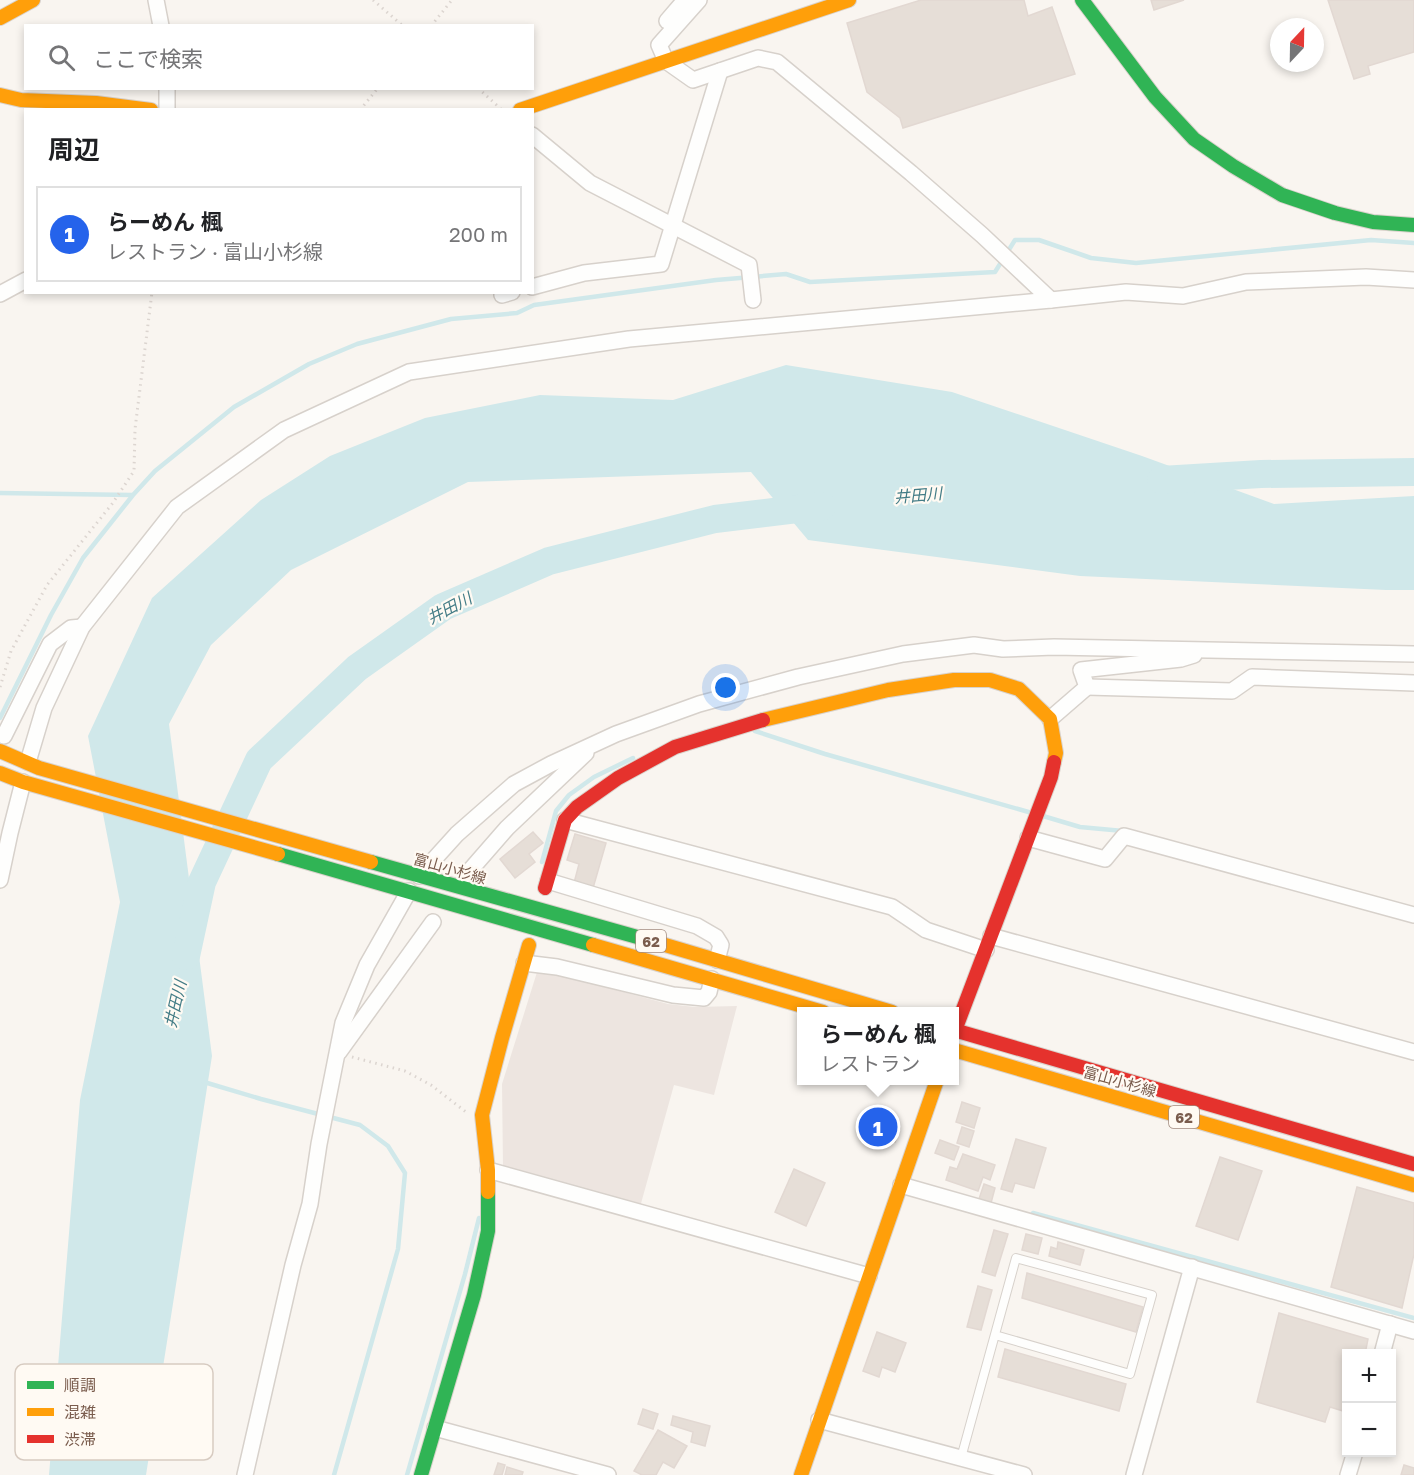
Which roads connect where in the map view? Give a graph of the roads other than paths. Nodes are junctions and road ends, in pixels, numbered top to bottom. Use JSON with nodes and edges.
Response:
{"nodes":[{"id":1,"x":33,"y":0,"type":"edge"},
{"id":2,"x":156,"y":0,"type":"edge"},
{"id":3,"x":685,"y":0,"type":"edge"},
{"id":4,"x":699,"y":0,"type":"edge"},
{"id":5,"x":849,"y":0,"type":"edge"},
{"id":6,"x":1082,"y":0,"type":"edge"},
{"id":7,"x":0,"y":18,"type":"edge"},
{"id":8,"x":161,"y":24,"type":"edge"},
{"id":9,"x":659,"y":45,"type":"junction"},
{"id":10,"x":666,"y":61,"type":"junction"},
{"id":11,"x":720,"y":71,"type":"junction"},
{"id":12,"x":167,"y":90,"type":"edge"},
{"id":13,"x":0,"y":95,"type":"edge"},
{"id":14,"x":135,"y":108,"type":"edge"},
{"id":15,"x":167,"y":108,"type":"edge"},
{"id":16,"x":526,"y":108,"type":"edge"},
{"id":17,"x":534,"y":137,"type":"edge"},
{"id":18,"x":1414,"y":225,"type":"edge"},
{"id":19,"x":672,"y":227,"type":"junction"},
{"id":20,"x":1414,"y":280,"type":"edge"},
{"id":21,"x":24,"y":281,"type":"edge"},
{"id":22,"x":534,"y":286,"type":"edge"},
{"id":23,"x":0,"y":294,"type":"edge"},
{"id":24,"x":753,"y":300,"type":"dead end"},
{"id":25,"x":1051,"y":300,"type":"junction"},
{"id":26,"x":82,"y":627,"type":"junction"},
{"id":27,"x":1205,"y":650,"type":"junction"},
{"id":28,"x":1414,"y":654,"type":"edge"},
{"id":29,"x":1414,"y":683,"type":"edge"},
{"id":30,"x":1087,"y":687,"type":"junction"},
{"id":31,"x":1050,"y":719,"type":"junction"},
{"id":32,"x":2,"y":744,"type":"edge"},
{"id":33,"x":595,"y":744,"type":"junction"},
{"id":34,"x":34,"y":765,"type":"junction"},
{"id":35,"x":0,"y":773,"type":"edge"},
{"id":36,"x":29,"y":784,"type":"junction"},
{"id":37,"x":565,"y":820,"type":"junction"},
{"id":38,"x":1028,"y":838,"type":"junction"},
{"id":39,"x":414,"y":875,"type":"junction"},
{"id":40,"x":466,"y":875,"type":"dead end"},
{"id":41,"x":0,"y":880,"type":"edge"},
{"id":42,"x":546,"y":885,"type":"joint"},
{"id":43,"x":405,"y":890,"type":"junction"},
{"id":44,"x":1414,"y":915,"type":"edge"},
{"id":45,"x":433,"y":922,"type":"dead end"},
{"id":46,"x":988,"y":943,"type":"junction"},
{"id":47,"x":529,"y":945,"type":"dead end"},
{"id":48,"x":717,"y":960,"type":"junction"},
{"id":49,"x":524,"y":963,"type":"junction"},
{"id":50,"x":712,"y":980,"type":"junction"},
{"id":51,"x":809,"y":1007,"type":"edge"},
{"id":52,"x":878,"y":1007,"type":"edge"},
{"id":53,"x":959,"y":1020,"type":"edge"},
{"id":54,"x":959,"y":1032,"type":"edge"},
{"id":55,"x":959,"y":1051,"type":"edge"},
{"id":56,"x":1414,"y":1052,"type":"edge"},
{"id":57,"x":337,"y":1054,"type":"junction"},
{"id":58,"x":935,"y":1085,"type":"edge"},
{"id":59,"x":1414,"y":1164,"type":"edge"},
{"id":60,"x":488,"y":1170,"type":"junction"},
{"id":61,"x":901,"y":1185,"type":"junction"},
{"id":62,"x":1414,"y":1185,"type":"edge"},
{"id":63,"x":1192,"y":1267,"type":"junction"},
{"id":64,"x":869,"y":1276,"type":"junction"},
{"id":65,"x":1390,"y":1324,"type":"junction"},
{"id":66,"x":1414,"y":1331,"type":"edge"},
{"id":67,"x":995,"y":1335,"type":"junction"},
{"id":68,"x":1383,"y":1349,"type":"edge"},
{"id":69,"x":819,"y":1420,"type":"junction"},
{"id":70,"x":435,"y":1428,"type":"junction"},
{"id":71,"x":1353,"y":1457,"type":"edge"},
{"id":72,"x":962,"y":1458,"type":"junction"},
{"id":73,"x":245,"y":1475,"type":"edge"},
{"id":74,"x":421,"y":1475,"type":"edge"},
{"id":75,"x":608,"y":1475,"type":"edge"},
{"id":76,"x":801,"y":1475,"type":"edge"},
{"id":77,"x":1024,"y":1475,"type":"edge"},
{"id":78,"x":1134,"y":1475,"type":"edge"},
{"id":79,"x":1348,"y":1475,"type":"edge"}],
"edges":[{"from":1,"to":7,"type":"street"},
{"from":2,"to":8,"type":"street"},
{"from":3,"to":9,"type":"street"},
{"from":4,"to":9,"type":"street"},
{"from":5,"to":10,"type":"street"},
{"from":6,"to":18,"type":"street"},
{"from":9,"to":10,"type":"street"},
{"from":10,"to":11,"type":"street"},
{"from":10,"to":16,"type":"street"},
{"from":11,"to":19,"type":"street"},
{"from":11,"to":25,"type":"street"},
{"from":12,"to":15,"type":"street"},
{"from":13,"to":14,"type":"street"},
{"from":17,"to":19,"type":"street"},
{"from":19,"to":22,"type":"street"},
{"from":19,"to":24,"type":"street"},
{"from":20,"to":25,"type":"street"},
{"from":21,"to":23,"type":"street"},
{"from":25,"to":26,"type":"street"},
{"from":26,"to":32,"type":"street"},
{"from":26,"to":34,"type":"street"},
{"from":27,"to":28,"type":"street"},
{"from":27,"to":30,"type":"street"},
{"from":27,"to":33,"type":"street"},
{"from":29,"to":30,"type":"street"},
{"from":30,"to":31,"type":"street"},
{"from":31,"to":37,"type":"street"},
{"from":31,"to":38,"type":"street"},
{"from":32,"to":34,"type":"street","name":"富山小杉線","number":"62"},
{"from":33,"to":39,"type":"street"},
{"from":33,"to":40,"type":"street"},
{"from":34,"to":39,"type":"street","name":"富山小杉線","number":"62"},
{"from":35,"to":36,"type":"street","number":"62"},
{"from":36,"to":41,"type":"street"},
{"from":36,"to":43,"type":"street","number":"62"},
{"from":37,"to":42,"type":"street"},
{"from":37,"to":46,"type":"street"},
{"from":38,"to":44,"type":"street"},
{"from":38,"to":46,"type":"street"},
{"from":39,"to":48,"type":"street","name":"富山小杉線","number":"62"},
{"from":42,"to":48,"type":"street"},
{"from":43,"to":50,"type":"street","number":"62"},
{"from":43,"to":57,"type":"street"},
{"from":45,"to":57,"type":"street"},
{"from":46,"to":53,"type":"street"},
{"from":46,"to":56,"type":"street"},
{"from":47,"to":49,"type":"street"},
{"from":48,"to":52,"type":"street","name":"富山小杉線","number":"62"},
{"from":49,"to":50,"type":"street"},
{"from":49,"to":60,"type":"street"},
{"from":50,"to":51,"type":"street","number":"62"},
{"from":54,"to":59,"type":"street","name":"富山小杉線","number":"62"},
{"from":55,"to":62,"type":"street","name":"富山小杉線","number":"62"},
{"from":57,"to":73,"type":"street"},
{"from":58,"to":61,"type":"street"},
{"from":60,"to":64,"type":"street"},
{"from":60,"to":70,"type":"street"},
{"from":61,"to":63,"type":"street"},
{"from":61,"to":64,"type":"street"},
{"from":63,"to":65,"type":"street"},
{"from":63,"to":78,"type":"street"},
{"from":64,"to":69,"type":"street"},
{"from":65,"to":66,"type":"street"},
{"from":65,"to":68,"type":"street"},
{"from":67,"to":67,"type":"lane"},
{"from":67,"to":72,"type":"lane"},
{"from":69,"to":72,"type":"street"},
{"from":69,"to":76,"type":"street"},
{"from":70,"to":74,"type":"street"},
{"from":70,"to":75,"type":"street"},
{"from":71,"to":79,"type":"street"},
{"from":72,"to":77,"type":"street"}]}
